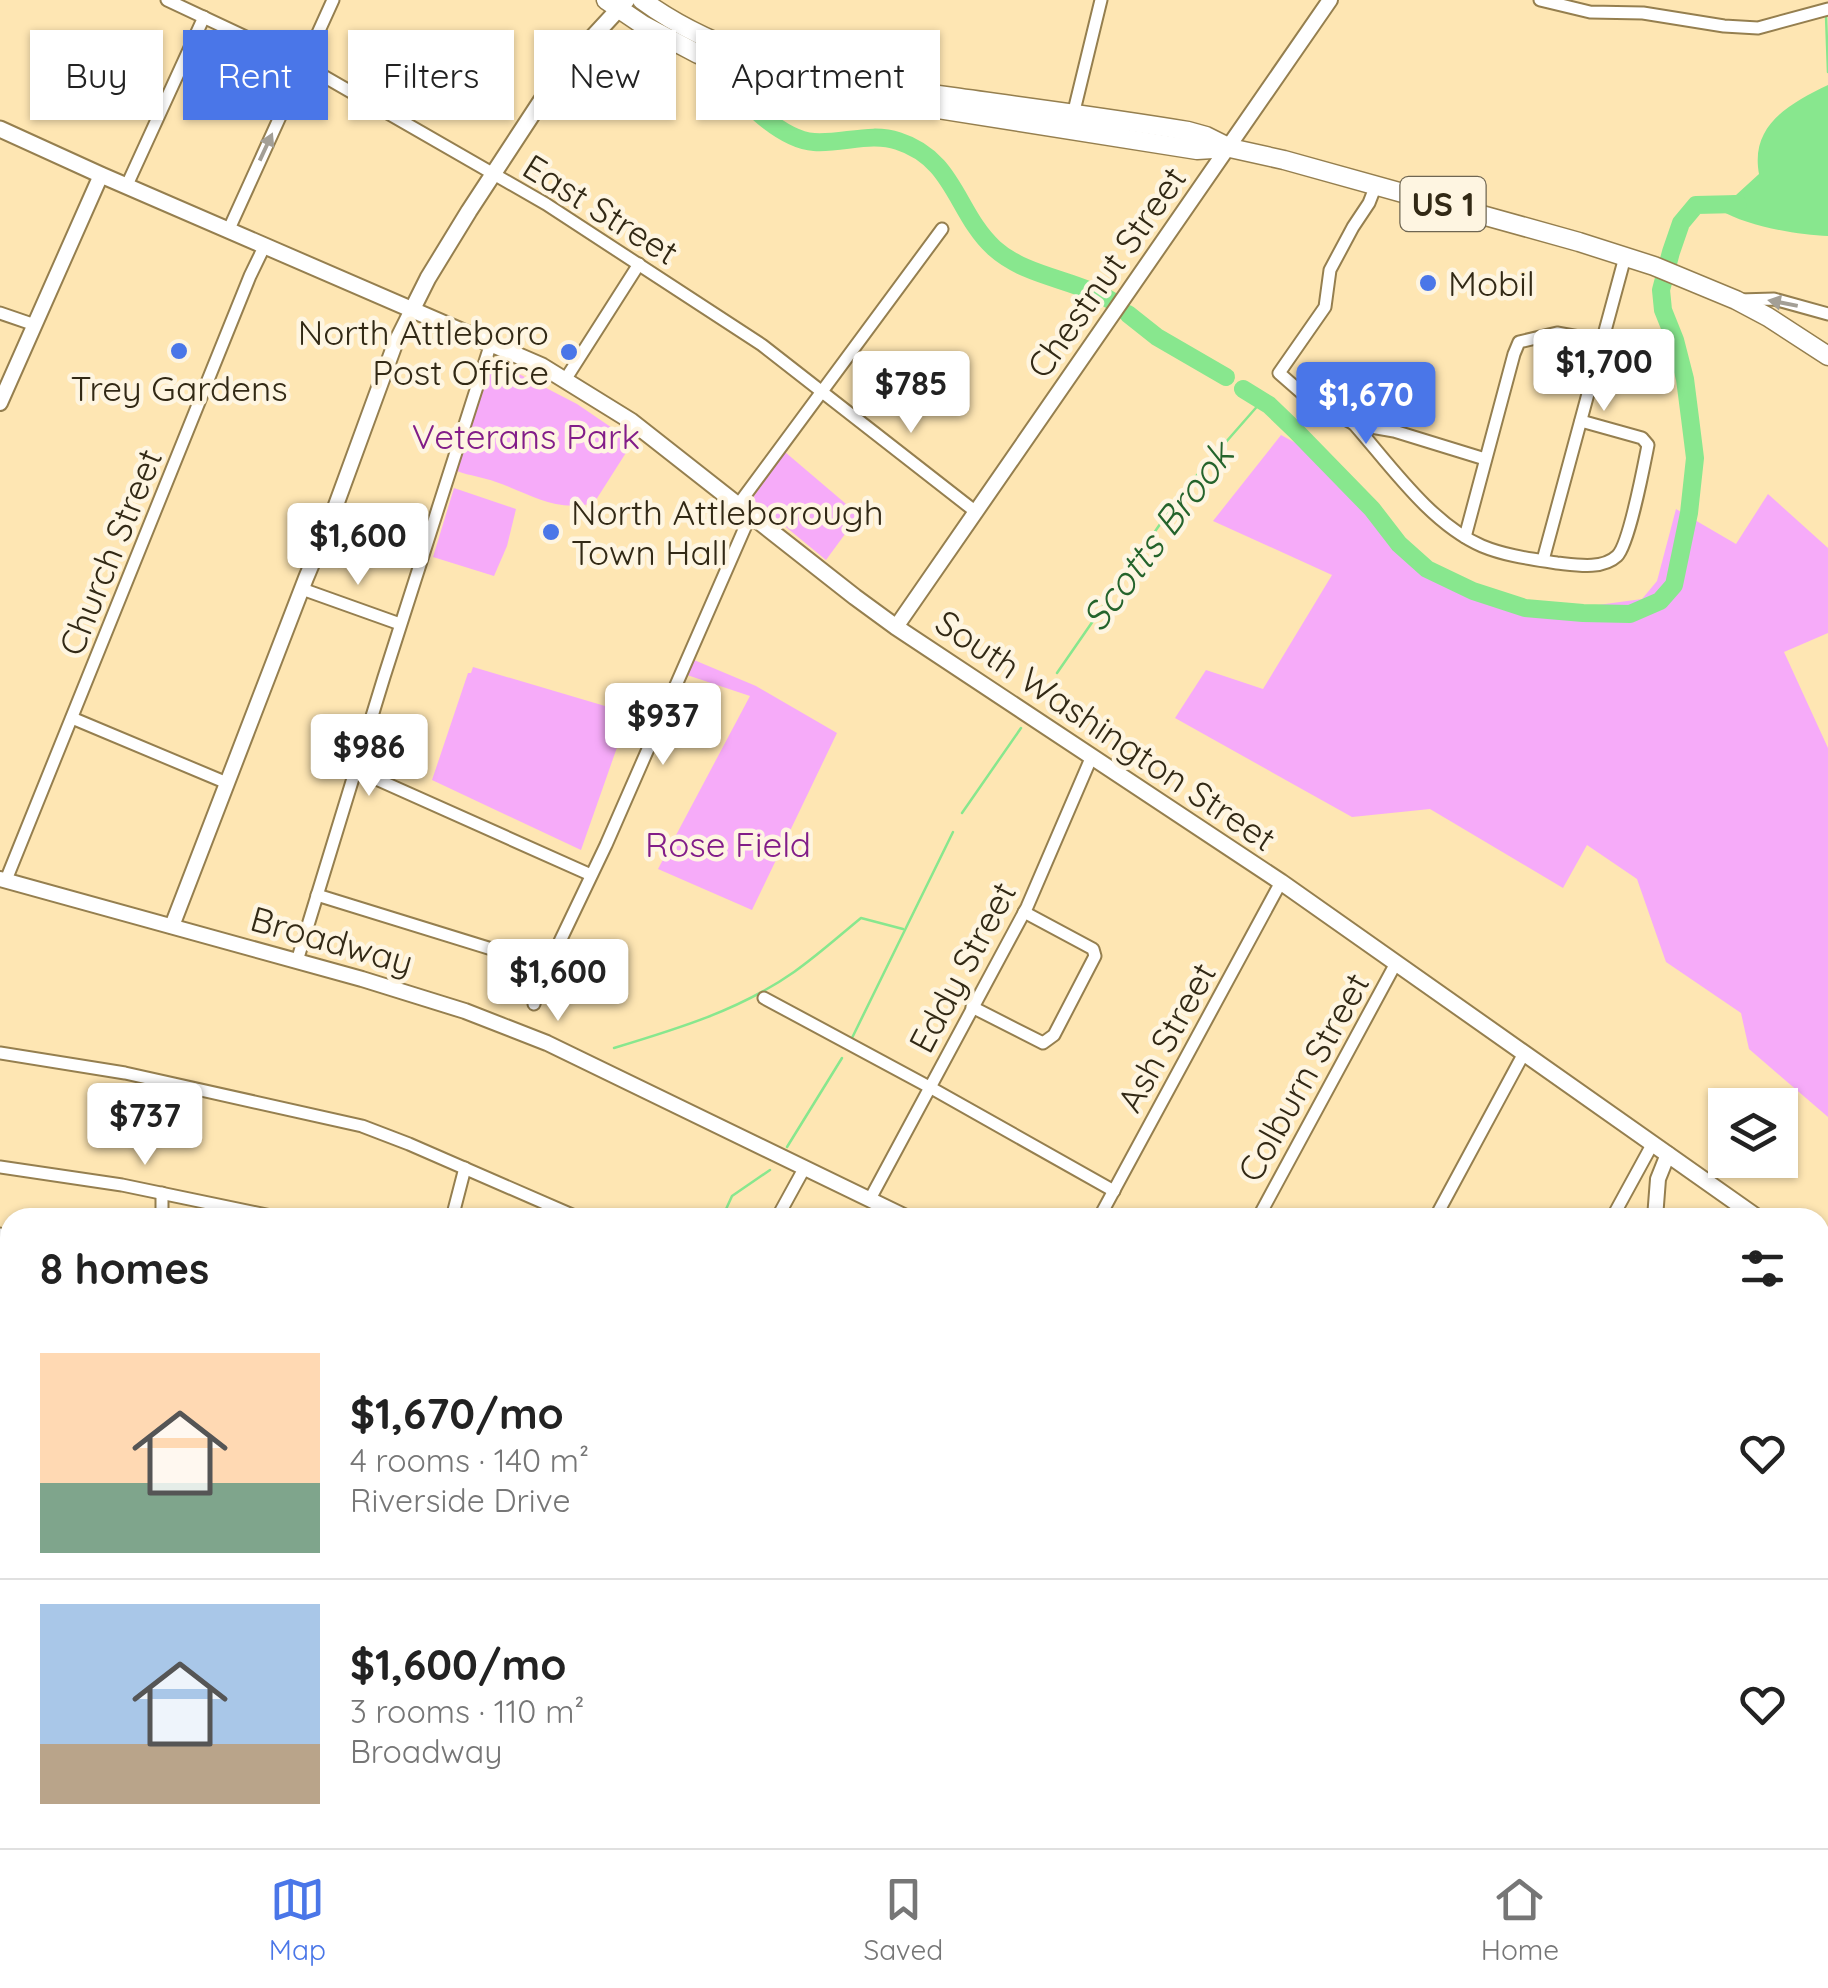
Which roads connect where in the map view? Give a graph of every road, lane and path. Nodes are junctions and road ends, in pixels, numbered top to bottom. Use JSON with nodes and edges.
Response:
{"nodes":[{"id":1,"x":167,"y":0,"type":"edge"},
{"id":2,"x":333,"y":0,"type":"edge"},
{"id":3,"x":642,"y":0,"type":"edge"},
{"id":4,"x":1102,"y":0,"type":"edge"},
{"id":5,"x":1330,"y":0,"type":"edge"},
{"id":6,"x":1540,"y":0,"type":"edge"},
{"id":7,"x":617,"y":3,"type":"edge"},
{"id":8,"x":1828,"y":9,"type":"edge"},
{"id":9,"x":204,"y":18,"type":"junction"},
{"id":10,"x":230,"y":30,"type":"edge"},
{"id":11,"x":320,"y":30,"type":"edge"},
{"id":12,"x":328,"y":79,"type":"edge"},
{"id":13,"x":1073,"y":115,"type":"junction"},
{"id":14,"x":279,"y":120,"type":"edge"},
{"id":15,"x":0,"y":128,"type":"edge"},
{"id":16,"x":1230,"y":148,"type":"junction"},
{"id":17,"x":493,"y":173,"type":"junction"},
{"id":18,"x":101,"y":175,"type":"junction"},
{"id":19,"x":127,"y":185,"type":"junction"},
{"id":20,"x":1376,"y":186,"type":"junction"},
{"id":21,"x":229,"y":229,"type":"junction"},
{"id":22,"x":942,"y":230,"type":"dead end"},
{"id":23,"x":265,"y":245,"type":"junction"},
{"id":24,"x":1625,"y":256,"type":"junction"},
{"id":25,"x":639,"y":264,"type":"junction"},
{"id":26,"x":1736,"y":300,"type":"junction"},
{"id":27,"x":412,"y":310,"type":"junction"},
{"id":28,"x":0,"y":313,"type":"edge"},
{"id":29,"x":1828,"y":314,"type":"edge"},
{"id":30,"x":35,"y":326,"type":"junction"},
{"id":31,"x":1602,"y":341,"type":"junction"},
{"id":32,"x":490,"y":343,"type":"junction"},
{"id":33,"x":1828,"y":356,"type":"edge"},
{"id":34,"x":564,"y":380,"type":"junction"},
{"id":35,"x":822,"y":391,"type":"junction"},
{"id":36,"x":0,"y":402,"type":"edge"},
{"id":37,"x":1581,"y":421,"type":"junction"},
{"id":38,"x":1354,"y":424,"type":"junction"},
{"id":39,"x":1486,"y":458,"type":"junction"},
{"id":40,"x":744,"y":510,"type":"junction"},
{"id":41,"x":976,"y":512,"type":"junction"},
{"id":42,"x":1466,"y":537,"type":"junction"},
{"id":43,"x":1543,"y":560,"type":"junction"},
{"id":44,"x":302,"y":589,"type":"junction"},
{"id":45,"x":400,"y":624,"type":"junction"},
{"id":46,"x":896,"y":627,"type":"junction"},
{"id":47,"x":72,"y":718,"type":"junction"},
{"id":48,"x":1092,"y":756,"type":"junction"},
{"id":49,"x":356,"y":770,"type":"junction"},
{"id":50,"x":227,"y":783,"type":"junction"},
{"id":51,"x":591,"y":875,"type":"junction"},
{"id":52,"x":3,"y":880,"type":"edge"},
{"id":53,"x":1281,"y":882,"type":"junction"},
{"id":54,"x":318,"y":895,"type":"junction"},
{"id":55,"x":1024,"y":912,"type":"junction"},
{"id":56,"x":172,"y":926,"type":"junction"},
{"id":57,"x":297,"y":961,"type":"junction"},
{"id":58,"x":546,"y":963,"type":"junction"},
{"id":59,"x":1396,"y":963,"type":"junction"},
{"id":60,"x":764,"y":998,"type":"dead end"},
{"id":61,"x":534,"y":1004,"type":"dead end"},
{"id":62,"x":972,"y":1007,"type":"junction"},
{"id":63,"x":0,"y":1052,"type":"edge"},
{"id":64,"x":1524,"y":1053,"type":"junction"},
{"id":65,"x":930,"y":1087,"type":"junction"},
{"id":66,"x":1653,"y":1143,"type":"junction"},
{"id":67,"x":1668,"y":1154,"type":"junction"},
{"id":68,"x":804,"y":1166,"type":"junction"},
{"id":69,"x":0,"y":1167,"type":"edge"},
{"id":70,"x":465,"y":1168,"type":"junction"},
{"id":71,"x":1114,"y":1191,"type":"junction"},
{"id":72,"x":162,"y":1192,"type":"junction"},
{"id":73,"x":870,"y":1199,"type":"junction"},
{"id":74,"x":162,"y":1208,"type":"edge"},
{"id":75,"x":236,"y":1208,"type":"edge"},
{"id":76,"x":455,"y":1208,"type":"edge"},
{"id":77,"x":556,"y":1208,"type":"edge"},
{"id":78,"x":782,"y":1208,"type":"edge"},
{"id":79,"x":888,"y":1208,"type":"edge"},
{"id":80,"x":1105,"y":1208,"type":"edge"},
{"id":81,"x":1263,"y":1208,"type":"edge"},
{"id":82,"x":1440,"y":1208,"type":"edge"},
{"id":83,"x":1617,"y":1208,"type":"edge"},
{"id":84,"x":1656,"y":1208,"type":"edge"},
{"id":85,"x":1744,"y":1208,"type":"edge"}],
"edges":[{"from":1,"to":9,"type":"street","name":"East Street"},
{"from":2,"to":11,"type":"street"},
{"from":3,"to":13,"type":"main road","number":"US 1"},
{"from":4,"to":13,"type":"street"},
{"from":5,"to":16,"type":"street","name":"Chestnut Street"},
{"from":6,"to":8,"type":"street"},
{"from":7,"to":16,"type":"main road","number":"US 1"},
{"from":7,"to":17,"type":"main road"},
{"from":9,"to":10,"type":"street","name":"East Street"},
{"from":9,"to":19,"type":"street"},
{"from":12,"to":17,"type":"street","name":"East Street"},
{"from":13,"to":16,"type":"main road","number":"US 1"},
{"from":21,"to":14,"type":"street","one_way":true},
{"from":15,"to":18,"type":"main road","name":"South Washington Street"},
{"from":16,"to":20,"type":"main road","number":"US 1"},
{"from":16,"to":41,"type":"street","name":"Chestnut Street"},
{"from":17,"to":25,"type":"street","name":"East Street"},
{"from":17,"to":27,"type":"main road"},
{"from":18,"to":19,"type":"main road","name":"South Washington Street"},
{"from":18,"to":30,"type":"street"},
{"from":19,"to":21,"type":"main road","name":"South Washington Street"},
{"from":20,"to":24,"type":"main road","number":"US 1"},
{"from":20,"to":38,"type":"street"},
{"from":21,"to":23,"type":"main road","name":"South Washington Street"},
{"from":22,"to":35,"type":"street"},
{"from":23,"to":27,"type":"main road","name":"South Washington Street"},
{"from":23,"to":47,"type":"street","name":"Church Street"},
{"from":24,"to":26,"type":"main road","number":"US 1"},
{"from":24,"to":31,"type":"street"},
{"from":25,"to":34,"type":"street"},
{"from":25,"to":35,"type":"street","name":"East Street"},
{"from":29,"to":26,"type":"street","one_way":true},
{"from":26,"to":33,"type":"main road","number":"US 1"},
{"from":27,"to":32,"type":"main road","name":"South Washington Street"},
{"from":27,"to":44,"type":"street"},
{"from":28,"to":30,"type":"street"},
{"from":30,"to":36,"type":"street"},
{"from":31,"to":37,"type":"street"},
{"from":31,"to":39,"type":"street"},
{"from":32,"to":34,"type":"main road","name":"South Washington Street"},
{"from":32,"to":45,"type":"street"},
{"from":34,"to":40,"type":"main road","name":"South Washington Street"},
{"from":35,"to":40,"type":"street"},
{"from":35,"to":41,"type":"street","name":"East Street"},
{"from":37,"to":43,"type":"street"},
{"from":37,"to":43,"type":"street"},
{"from":38,"to":39,"type":"street"},
{"from":38,"to":42,"type":"street"},
{"from":39,"to":42,"type":"street"},
{"from":40,"to":46,"type":"main road","name":"South Washington Street"},
{"from":40,"to":51,"type":"street"},
{"from":41,"to":46,"type":"street","name":"Chestnut Street"},
{"from":42,"to":43,"type":"street"},
{"from":44,"to":45,"type":"street"},
{"from":44,"to":50,"type":"street"},
{"from":45,"to":49,"type":"street"},
{"from":46,"to":48,"type":"main road","name":"South Washington Street"},
{"from":47,"to":50,"type":"street"},
{"from":47,"to":52,"type":"street","name":"Church Street"},
{"from":48,"to":53,"type":"main road","name":"South Washington Street"},
{"from":48,"to":55,"type":"street","name":"Eddy Street"},
{"from":49,"to":51,"type":"street"},
{"from":49,"to":54,"type":"street"},
{"from":50,"to":56,"type":"street"},
{"from":51,"to":58,"type":"street"},
{"from":52,"to":56,"type":"street","name":"Broadway"},
{"from":53,"to":59,"type":"main road","name":"South Washington Street"},
{"from":53,"to":71,"type":"street","name":"Ash Street"},
{"from":54,"to":57,"type":"street"},
{"from":54,"to":58,"type":"street"},
{"from":55,"to":62,"type":"street","name":"Eddy Street"},
{"from":55,"to":62,"type":"street"},
{"from":56,"to":57,"type":"street","name":"Broadway"},
{"from":57,"to":68,"type":"street","name":"Broadway"},
{"from":58,"to":61,"type":"street"},
{"from":59,"to":64,"type":"main road","name":"South Washington Street"},
{"from":59,"to":81,"type":"street","name":"Colburn Street"},
{"from":60,"to":65,"type":"street"},
{"from":62,"to":65,"type":"street","name":"Eddy Street"},
{"from":63,"to":70,"type":"street"},
{"from":64,"to":66,"type":"main road","name":"South Washington Street"},
{"from":64,"to":82,"type":"street"},
{"from":65,"to":71,"type":"street"},
{"from":65,"to":73,"type":"street","name":"Eddy Street"},
{"from":66,"to":67,"type":"main road","name":"South Washington Street"},
{"from":66,"to":83,"type":"street"},
{"from":67,"to":84,"type":"street"},
{"from":67,"to":85,"type":"main road","name":"South Washington Street"},
{"from":68,"to":73,"type":"street","name":"Broadway"},
{"from":68,"to":78,"type":"street"},
{"from":69,"to":72,"type":"street"},
{"from":70,"to":76,"type":"street"},
{"from":70,"to":77,"type":"street"},
{"from":71,"to":80,"type":"street","name":"Ash Street"},
{"from":72,"to":74,"type":"street"},
{"from":72,"to":75,"type":"street"},
{"from":73,"to":79,"type":"street","name":"Broadway"}]}
